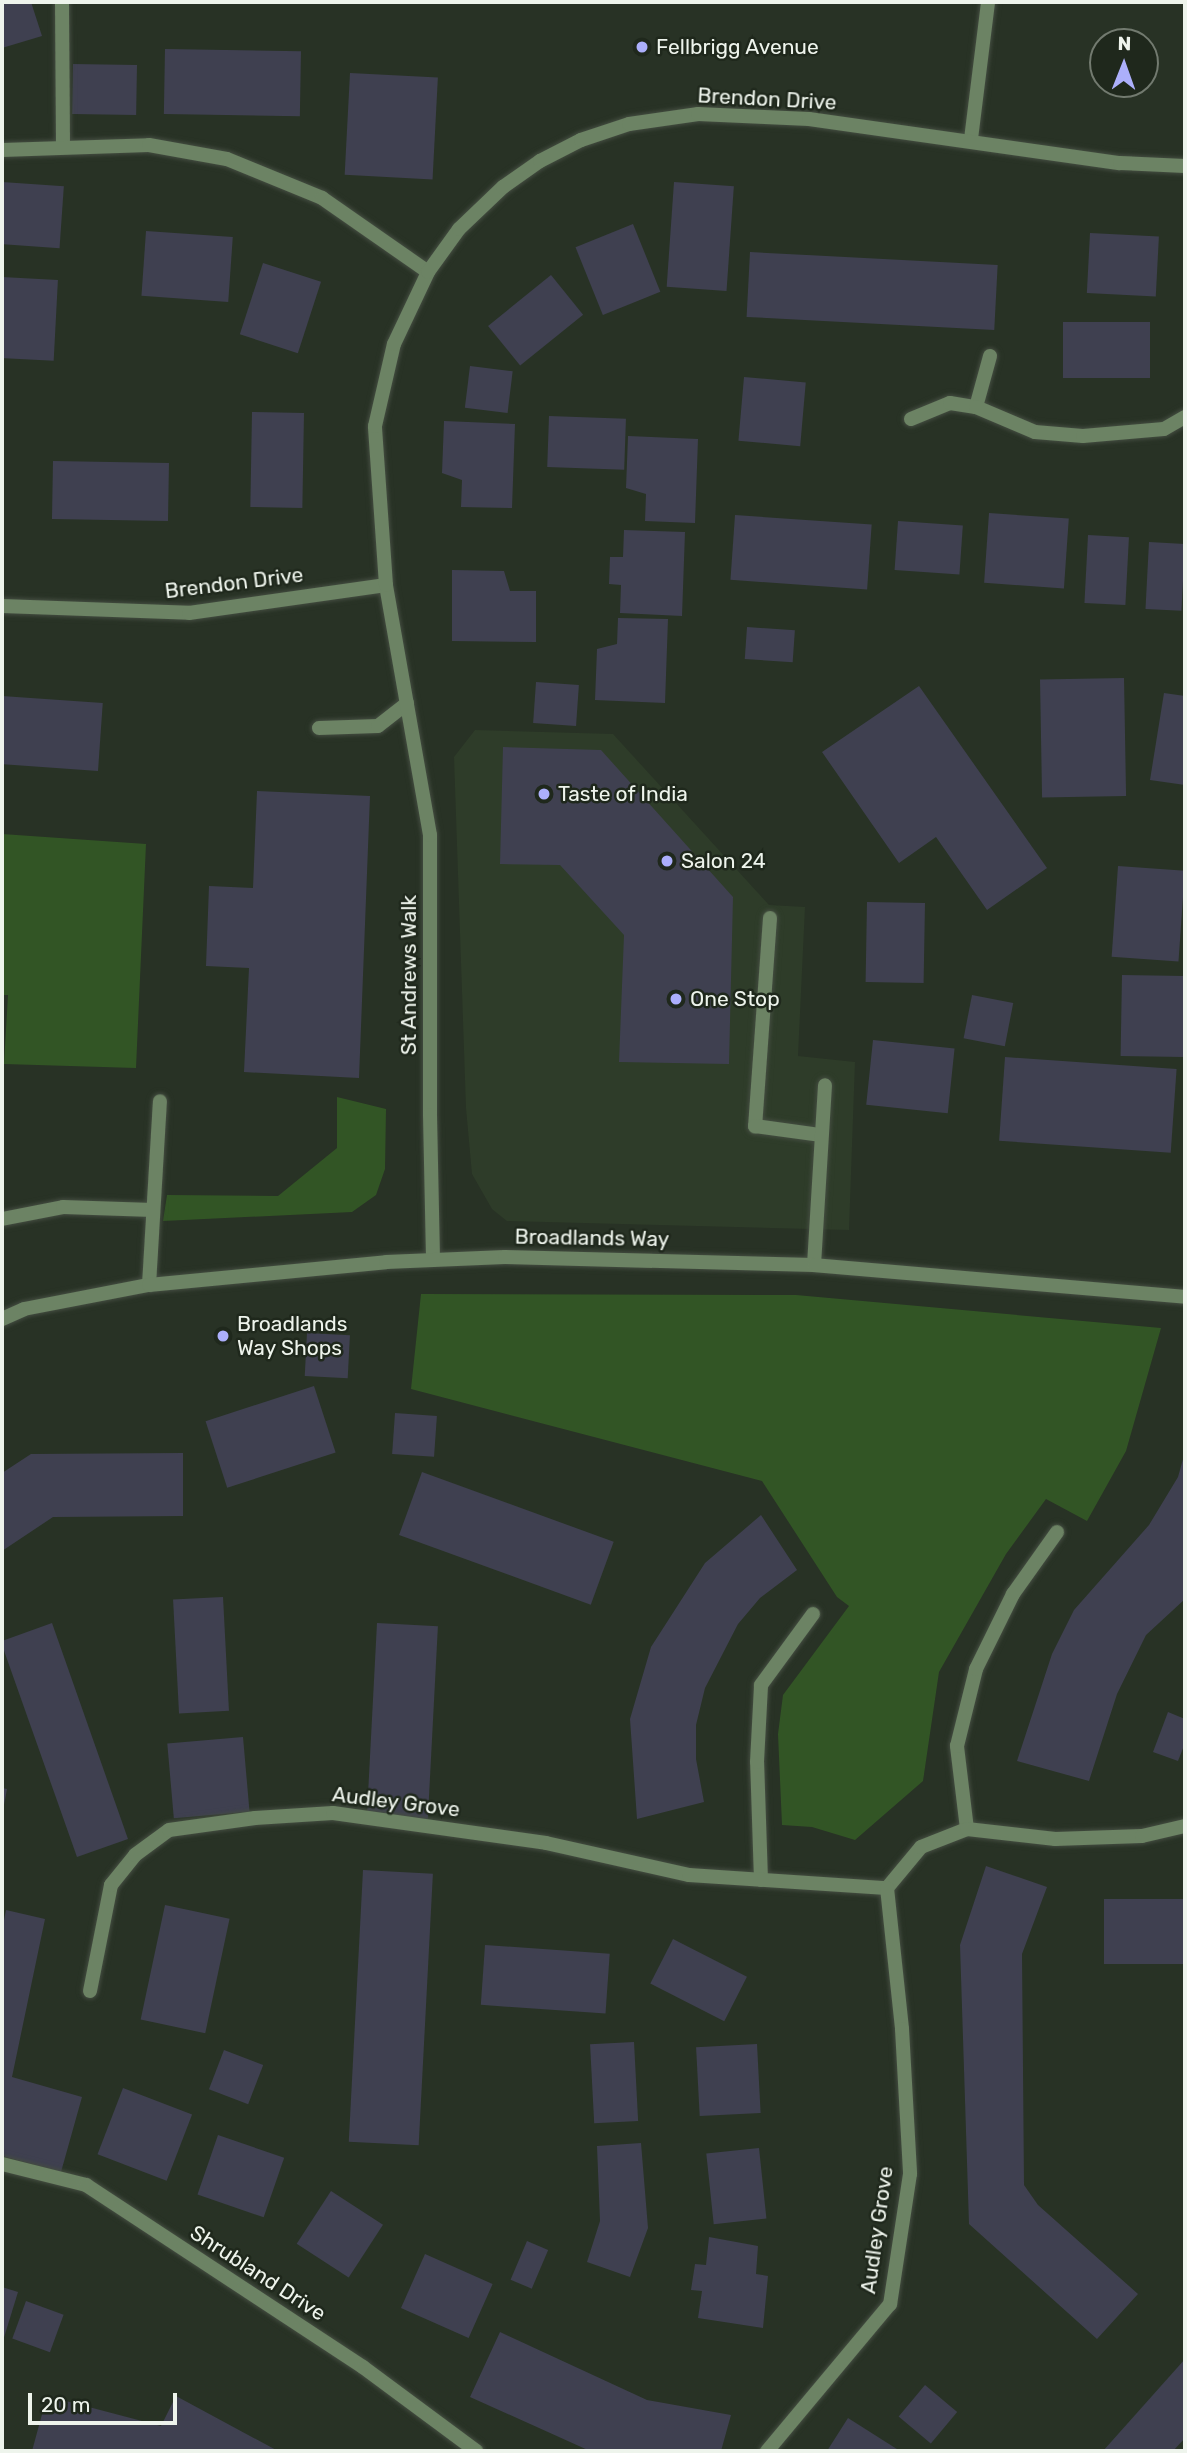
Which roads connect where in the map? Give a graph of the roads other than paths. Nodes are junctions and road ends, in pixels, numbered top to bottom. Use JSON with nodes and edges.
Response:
{"nodes":[{"id":1,"x":62,"y":2,"type":"edge"},
{"id":2,"x":988,"y":2,"type":"edge"},
{"id":3,"x":971,"y":139,"type":"junction"},
{"id":4,"x":63,"y":145,"type":"junction"},
{"id":5,"x":2,"y":149,"type":"edge"},
{"id":6,"x":1185,"y":166,"type":"edge"},
{"id":7,"x":428,"y":272,"type":"junction"},
{"id":8,"x":990,"y":356,"type":"dead end"},
{"id":9,"x":976,"y":407,"type":"junction"},
{"id":10,"x":1185,"y":417,"type":"edge"},
{"id":11,"x":911,"y":419,"type":"dead end"},
{"id":12,"x":386,"y":585,"type":"junction"},
{"id":13,"x":2,"y":606,"type":"edge"},
{"id":14,"x":407,"y":703,"type":"junction"},
{"id":15,"x":318,"y":728,"type":"dead end"},
{"id":16,"x":771,"y":918,"type":"dead end"},
{"id":17,"x":825,"y":1085,"type":"dead end"},
{"id":18,"x":160,"y":1101,"type":"dead end"},
{"id":19,"x":821,"y":1135,"type":"junction"},
{"id":20,"x":153,"y":1210,"type":"junction"},
{"id":21,"x":2,"y":1219,"type":"edge"},
{"id":22,"x":433,"y":1260,"type":"junction"},
{"id":23,"x":814,"y":1265,"type":"junction"},
{"id":24,"x":149,"y":1285,"type":"junction"},
{"id":25,"x":1185,"y":1297,"type":"edge"},
{"id":26,"x":2,"y":1319,"type":"edge"},
{"id":27,"x":1057,"y":1532,"type":"dead end"},
{"id":28,"x":813,"y":1614,"type":"dead end"},
{"id":29,"x":1185,"y":1826,"type":"edge"},
{"id":30,"x":967,"y":1829,"type":"junction"},
{"id":31,"x":761,"y":1880,"type":"junction"},
{"id":32,"x":887,"y":1888,"type":"junction"},
{"id":33,"x":90,"y":1991,"type":"dead end"},
{"id":34,"x":2,"y":2164,"type":"edge"},
{"id":35,"x":474,"y":2451,"type":"edge"},
{"id":36,"x":767,"y":2451,"type":"edge"}],
"edges":[{"from":1,"to":4,"type":"street"},
{"from":2,"to":3,"type":"street"},
{"from":3,"to":6,"type":"street","name":"Brendon Drive"},
{"from":3,"to":7,"type":"street","name":"Brendon Drive"},
{"from":4,"to":5,"type":"street"},
{"from":4,"to":7,"type":"street"},
{"from":7,"to":12,"type":"street","name":"Brendon Drive"},
{"from":8,"to":9,"type":"street"},
{"from":9,"to":10,"type":"street"},
{"from":9,"to":11,"type":"street"},
{"from":12,"to":13,"type":"street","name":"Brendon Drive"},
{"from":12,"to":14,"type":"street","name":"Brendon Drive"},
{"from":14,"to":15,"type":"street"},
{"from":14,"to":22,"type":"street","name":"St Andrews Walk"},
{"from":16,"to":19,"type":"street"},
{"from":17,"to":19,"type":"street"},
{"from":18,"to":20,"type":"street"},
{"from":19,"to":23,"type":"street"},
{"from":20,"to":21,"type":"street"},
{"from":20,"to":24,"type":"street"},
{"from":22,"to":23,"type":"street","name":"Broadlands Way"},
{"from":22,"to":24,"type":"street","name":"Broadlands Way"},
{"from":23,"to":25,"type":"street","name":"Broadlands Way"},
{"from":24,"to":26,"type":"street","name":"Broadlands Way"},
{"from":27,"to":30,"type":"street"},
{"from":28,"to":31,"type":"street"},
{"from":29,"to":30,"type":"street"},
{"from":30,"to":32,"type":"street"},
{"from":31,"to":32,"type":"street","name":"Audley Grove"},
{"from":31,"to":33,"type":"street","name":"Audley Grove"},
{"from":32,"to":36,"type":"street","name":"Audley Grove"},
{"from":34,"to":35,"type":"street","name":"Shrubland Drive"}]}
